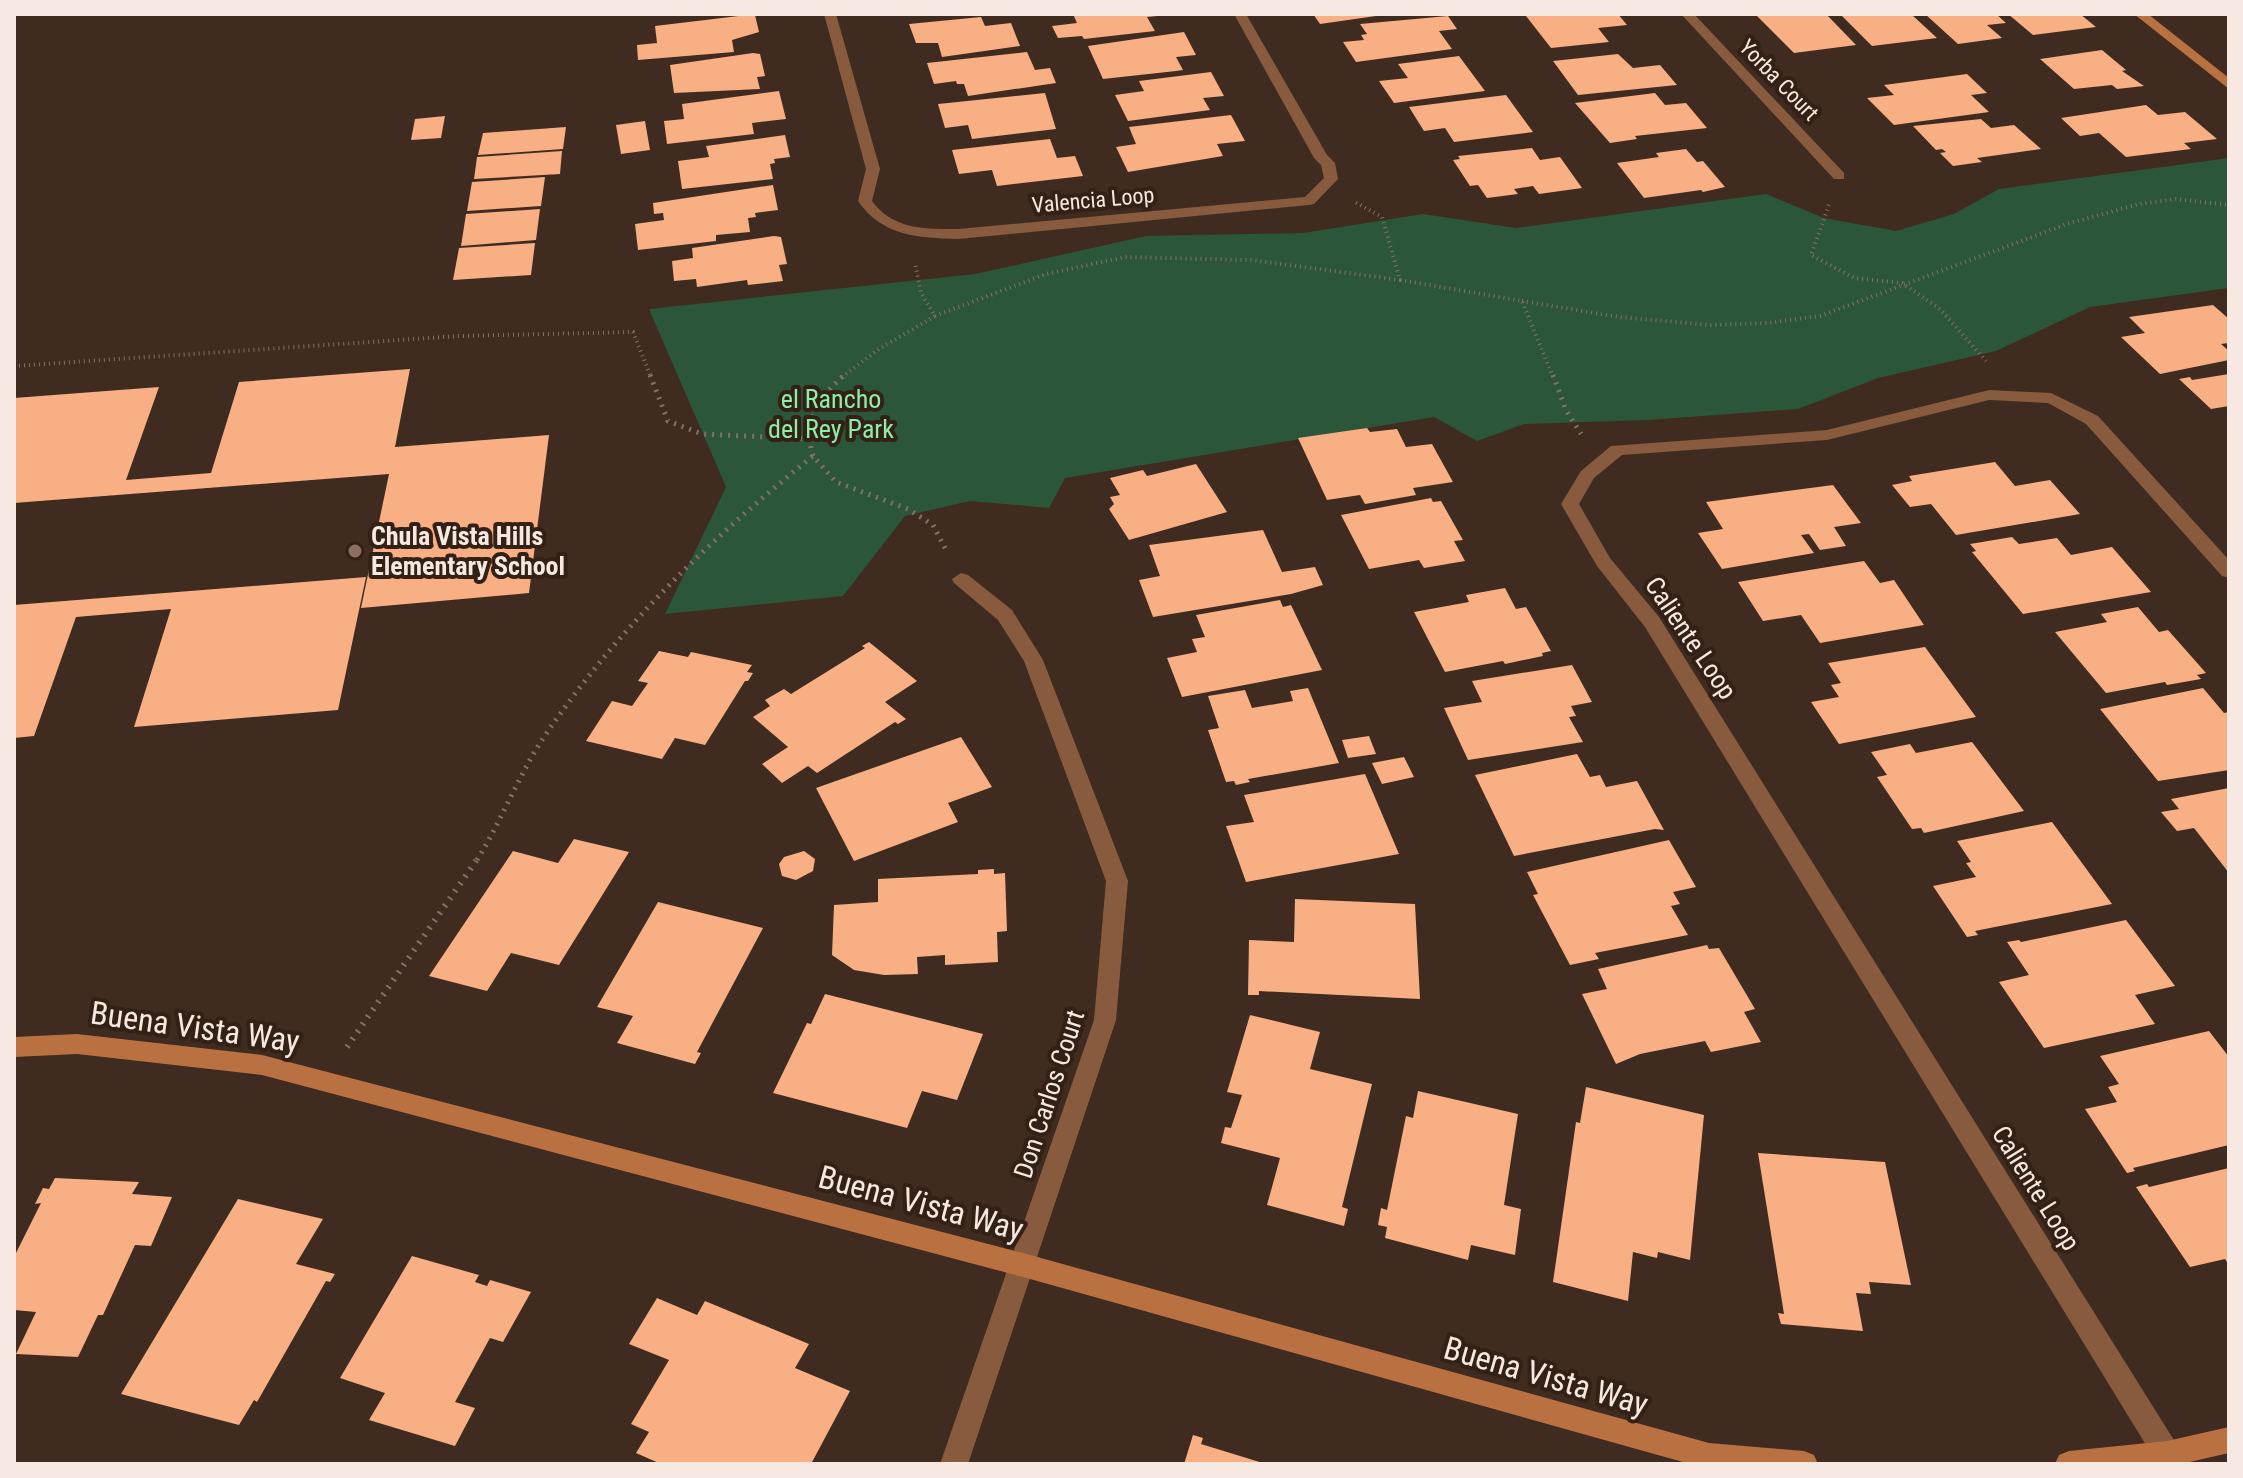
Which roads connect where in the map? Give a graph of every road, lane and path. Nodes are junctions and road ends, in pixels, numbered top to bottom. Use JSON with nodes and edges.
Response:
{"nodes":[{"id":1,"x":830,"y":14,"type":"edge"},
{"id":2,"x":1240,"y":14,"type":"edge"},
{"id":3,"x":1687,"y":14,"type":"edge"},
{"id":4,"x":2140,"y":14,"type":"edge"},
{"id":5,"x":2229,"y":85,"type":"edge"},
{"id":6,"x":1839,"y":176,"type":"joint"},
{"id":7,"x":1325,"y":185,"type":"junction"},
{"id":8,"x":2229,"y":205,"type":"edge"},
{"id":9,"x":912,"y":232,"type":"junction"},
{"id":10,"x":1400,"y":280,"type":"junction"},
{"id":11,"x":1902,"y":283,"type":"junction"},
{"id":12,"x":1522,"y":301,"type":"junction"},
{"id":13,"x":935,"y":316,"type":"junction"},
{"id":14,"x":14,"y":366,"type":"edge"},
{"id":15,"x":2021,"y":396,"type":"junction"},
{"id":16,"x":809,"y":439,"type":"junction"},
{"id":17,"x":813,"y":456,"type":"junction"},
{"id":18,"x":1602,"y":461,"type":"junction"},
{"id":19,"x":2229,"y":572,"type":"edge"},
{"id":20,"x":961,"y":579,"type":"joint"},
{"id":21,"x":14,"y":1047,"type":"edge"},
{"id":22,"x":324,"y":1081,"type":"junction"},
{"id":23,"x":1023,"y":1265,"type":"junction"},
{"id":24,"x":2229,"y":1440,"type":"edge"},
{"id":25,"x":2167,"y":1454,"type":"junction"},
{"id":26,"x":954,"y":1464,"type":"edge"},
{"id":27,"x":1804,"y":1464,"type":"edge"},
{"id":28,"x":2069,"y":1464,"type":"edge"}],
"edges":[{"from":1,"to":9,"type":"street","name":"Valencia Loop"},
{"from":2,"to":7,"type":"street"},
{"from":3,"to":6,"type":"street","name":"Yorba Court"},
{"from":4,"to":5,"type":"street"},
{"from":6,"to":11,"type":"path"},
{"from":7,"to":9,"type":"street","name":"Valencia Loop"},
{"from":7,"to":10,"type":"path"},
{"from":8,"to":11,"type":"path"},
{"from":9,"to":13,"type":"path"},
{"from":10,"to":12,"type":"path"},
{"from":10,"to":13,"type":"path"},
{"from":11,"to":12,"type":"path"},
{"from":11,"to":15,"type":"path"},
{"from":12,"to":18,"type":"path"},
{"from":13,"to":16,"type":"path"},
{"from":14,"to":16,"type":"path"},
{"from":15,"to":18,"type":"street"},
{"from":15,"to":19,"type":"street"},
{"from":16,"to":17,"type":"path"},
{"from":17,"to":20,"type":"path"},
{"from":17,"to":22,"type":"path"},
{"from":18,"to":25,"type":"street","name":"Caliente Loop"},
{"from":20,"to":23,"type":"street","name":"Don Carlos Court"},
{"from":21,"to":22,"type":"street","name":"Buena Vista Way"},
{"from":22,"to":23,"type":"street","name":"Buena Vista Way"},
{"from":23,"to":26,"type":"street","name":"Don Carlos Court"},
{"from":23,"to":27,"type":"street","name":"Buena Vista Way"},
{"from":24,"to":25,"type":"street"},
{"from":25,"to":28,"type":"street"}]}
